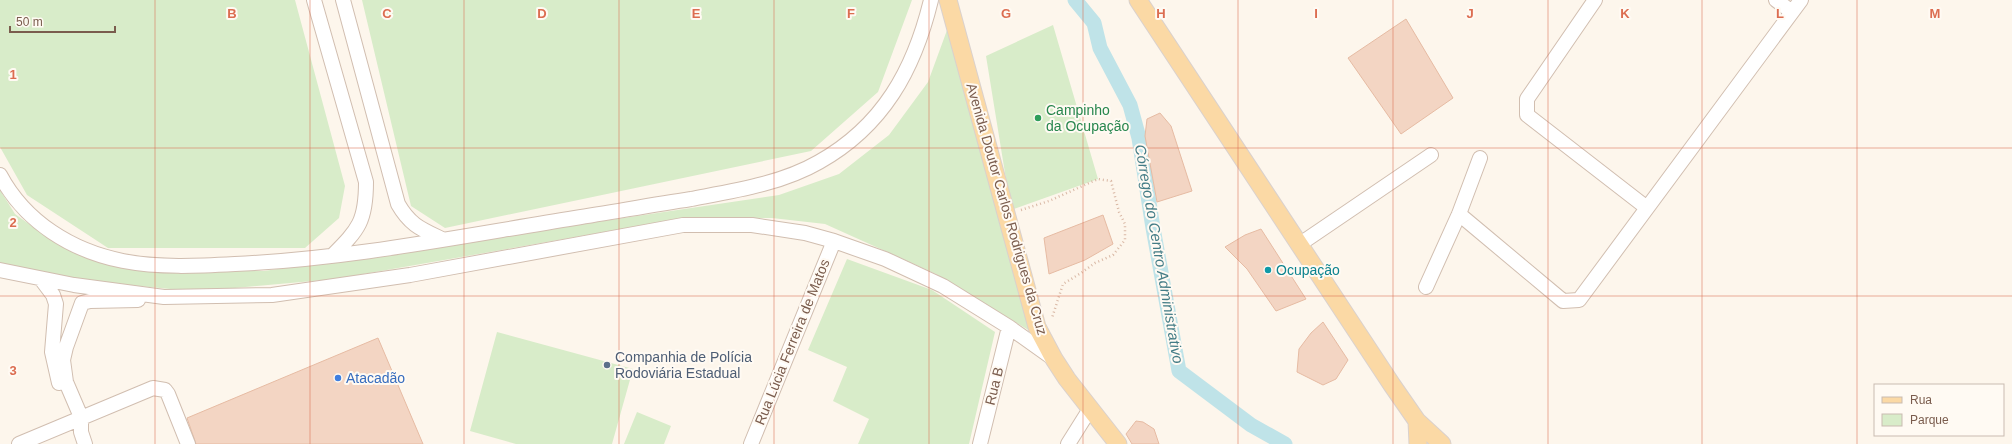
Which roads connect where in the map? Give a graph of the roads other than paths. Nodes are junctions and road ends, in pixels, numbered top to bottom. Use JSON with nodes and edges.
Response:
{"nodes":[{"id":1,"x":314,"y":0,"type":"edge"},
{"id":2,"x":343,"y":0,"type":"edge"},
{"id":3,"x":931,"y":0,"type":"edge"},
{"id":4,"x":948,"y":0,"type":"edge"},
{"id":5,"x":1138,"y":0,"type":"edge"},
{"id":6,"x":1595,"y":0,"type":"edge"},
{"id":7,"x":1776,"y":0,"type":"edge"},
{"id":8,"x":1801,"y":0,"type":"edge"},
{"id":9,"x":1792,"y":12,"type":"junction"},
{"id":10,"x":1430,"y":155,"type":"dead end"},
{"id":11,"x":1480,"y":158,"type":"dead end"},
{"id":12,"x":0,"y":175,"type":"edge"},
{"id":13,"x":1647,"y":208,"type":"junction"},
{"id":14,"x":1459,"y":214,"type":"junction"},
{"id":15,"x":442,"y":239,"type":"junction"},
{"id":16,"x":834,"y":241,"type":"junction"},
{"id":17,"x":1300,"y":244,"type":"junction"},
{"id":18,"x":332,"y":256,"type":"junction"},
{"id":19,"x":0,"y":270,"type":"edge"},
{"id":20,"x":41,"y":279,"type":"junction"},
{"id":21,"x":1426,"y":288,"type":"dead end"},
{"id":22,"x":164,"y":297,"type":"junction"},
{"id":23,"x":1009,"y":327,"type":"junction"},
{"id":24,"x":1054,"y":359,"type":"junction"},
{"id":25,"x":1090,"y":409,"type":"junction"},
{"id":26,"x":77,"y":419,"type":"junction"},
{"id":27,"x":1417,"y":421,"type":"junction"},
{"id":28,"x":83,"y":438,"type":"edge"},
{"id":29,"x":19,"y":444,"type":"edge"},
{"id":30,"x":188,"y":444,"type":"edge"},
{"id":31,"x":751,"y":444,"type":"edge"},
{"id":32,"x":980,"y":444,"type":"edge"},
{"id":33,"x":1068,"y":444,"type":"edge"},
{"id":34,"x":1118,"y":444,"type":"edge"},
{"id":35,"x":1418,"y":444,"type":"edge"},
{"id":36,"x":1442,"y":444,"type":"edge"}],
"edges":[{"from":1,"to":18,"type":"street"},
{"from":2,"to":15,"type":"street"},
{"from":3,"to":15,"type":"street"},
{"from":4,"to":24,"type":"main road","name":"Avenida Doutor Carlos Rodrigues da Cruz"},
{"from":5,"to":17,"type":"main road"},
{"from":6,"to":13,"type":"street"},
{"from":7,"to":9,"type":"street"},
{"from":8,"to":9,"type":"street"},
{"from":9,"to":13,"type":"street"},
{"from":10,"to":17,"type":"street"},
{"from":11,"to":14,"type":"street"},
{"from":12,"to":18,"type":"street"},
{"from":13,"to":14,"type":"street"},
{"from":14,"to":21,"type":"street"},
{"from":15,"to":18,"type":"street"},
{"from":16,"to":22,"type":"street"},
{"from":16,"to":23,"type":"street"},
{"from":16,"to":31,"type":"street","name":"Rua Lúcia Ferreira de Matos"},
{"from":17,"to":27,"type":"main road"},
{"from":19,"to":20,"type":"street"},
{"from":20,"to":22,"type":"street"},
{"from":20,"to":26,"type":"street"},
{"from":22,"to":26,"type":"street"},
{"from":23,"to":24,"type":"street"},
{"from":23,"to":32,"type":"street","name":"Rua B"},
{"from":24,"to":25,"type":"main road","name":"Avenida Doutor Carlos Rodrigues da Cruz"},
{"from":25,"to":33,"type":"street"},
{"from":25,"to":34,"type":"main road","name":"Avenida Doutor Carlos Rodrigues da Cruz"},
{"from":26,"to":28,"type":"street"},
{"from":26,"to":29,"type":"street"},
{"from":26,"to":30,"type":"street"},
{"from":27,"to":35,"type":"main road"},
{"from":27,"to":36,"type":"main road"}]}
